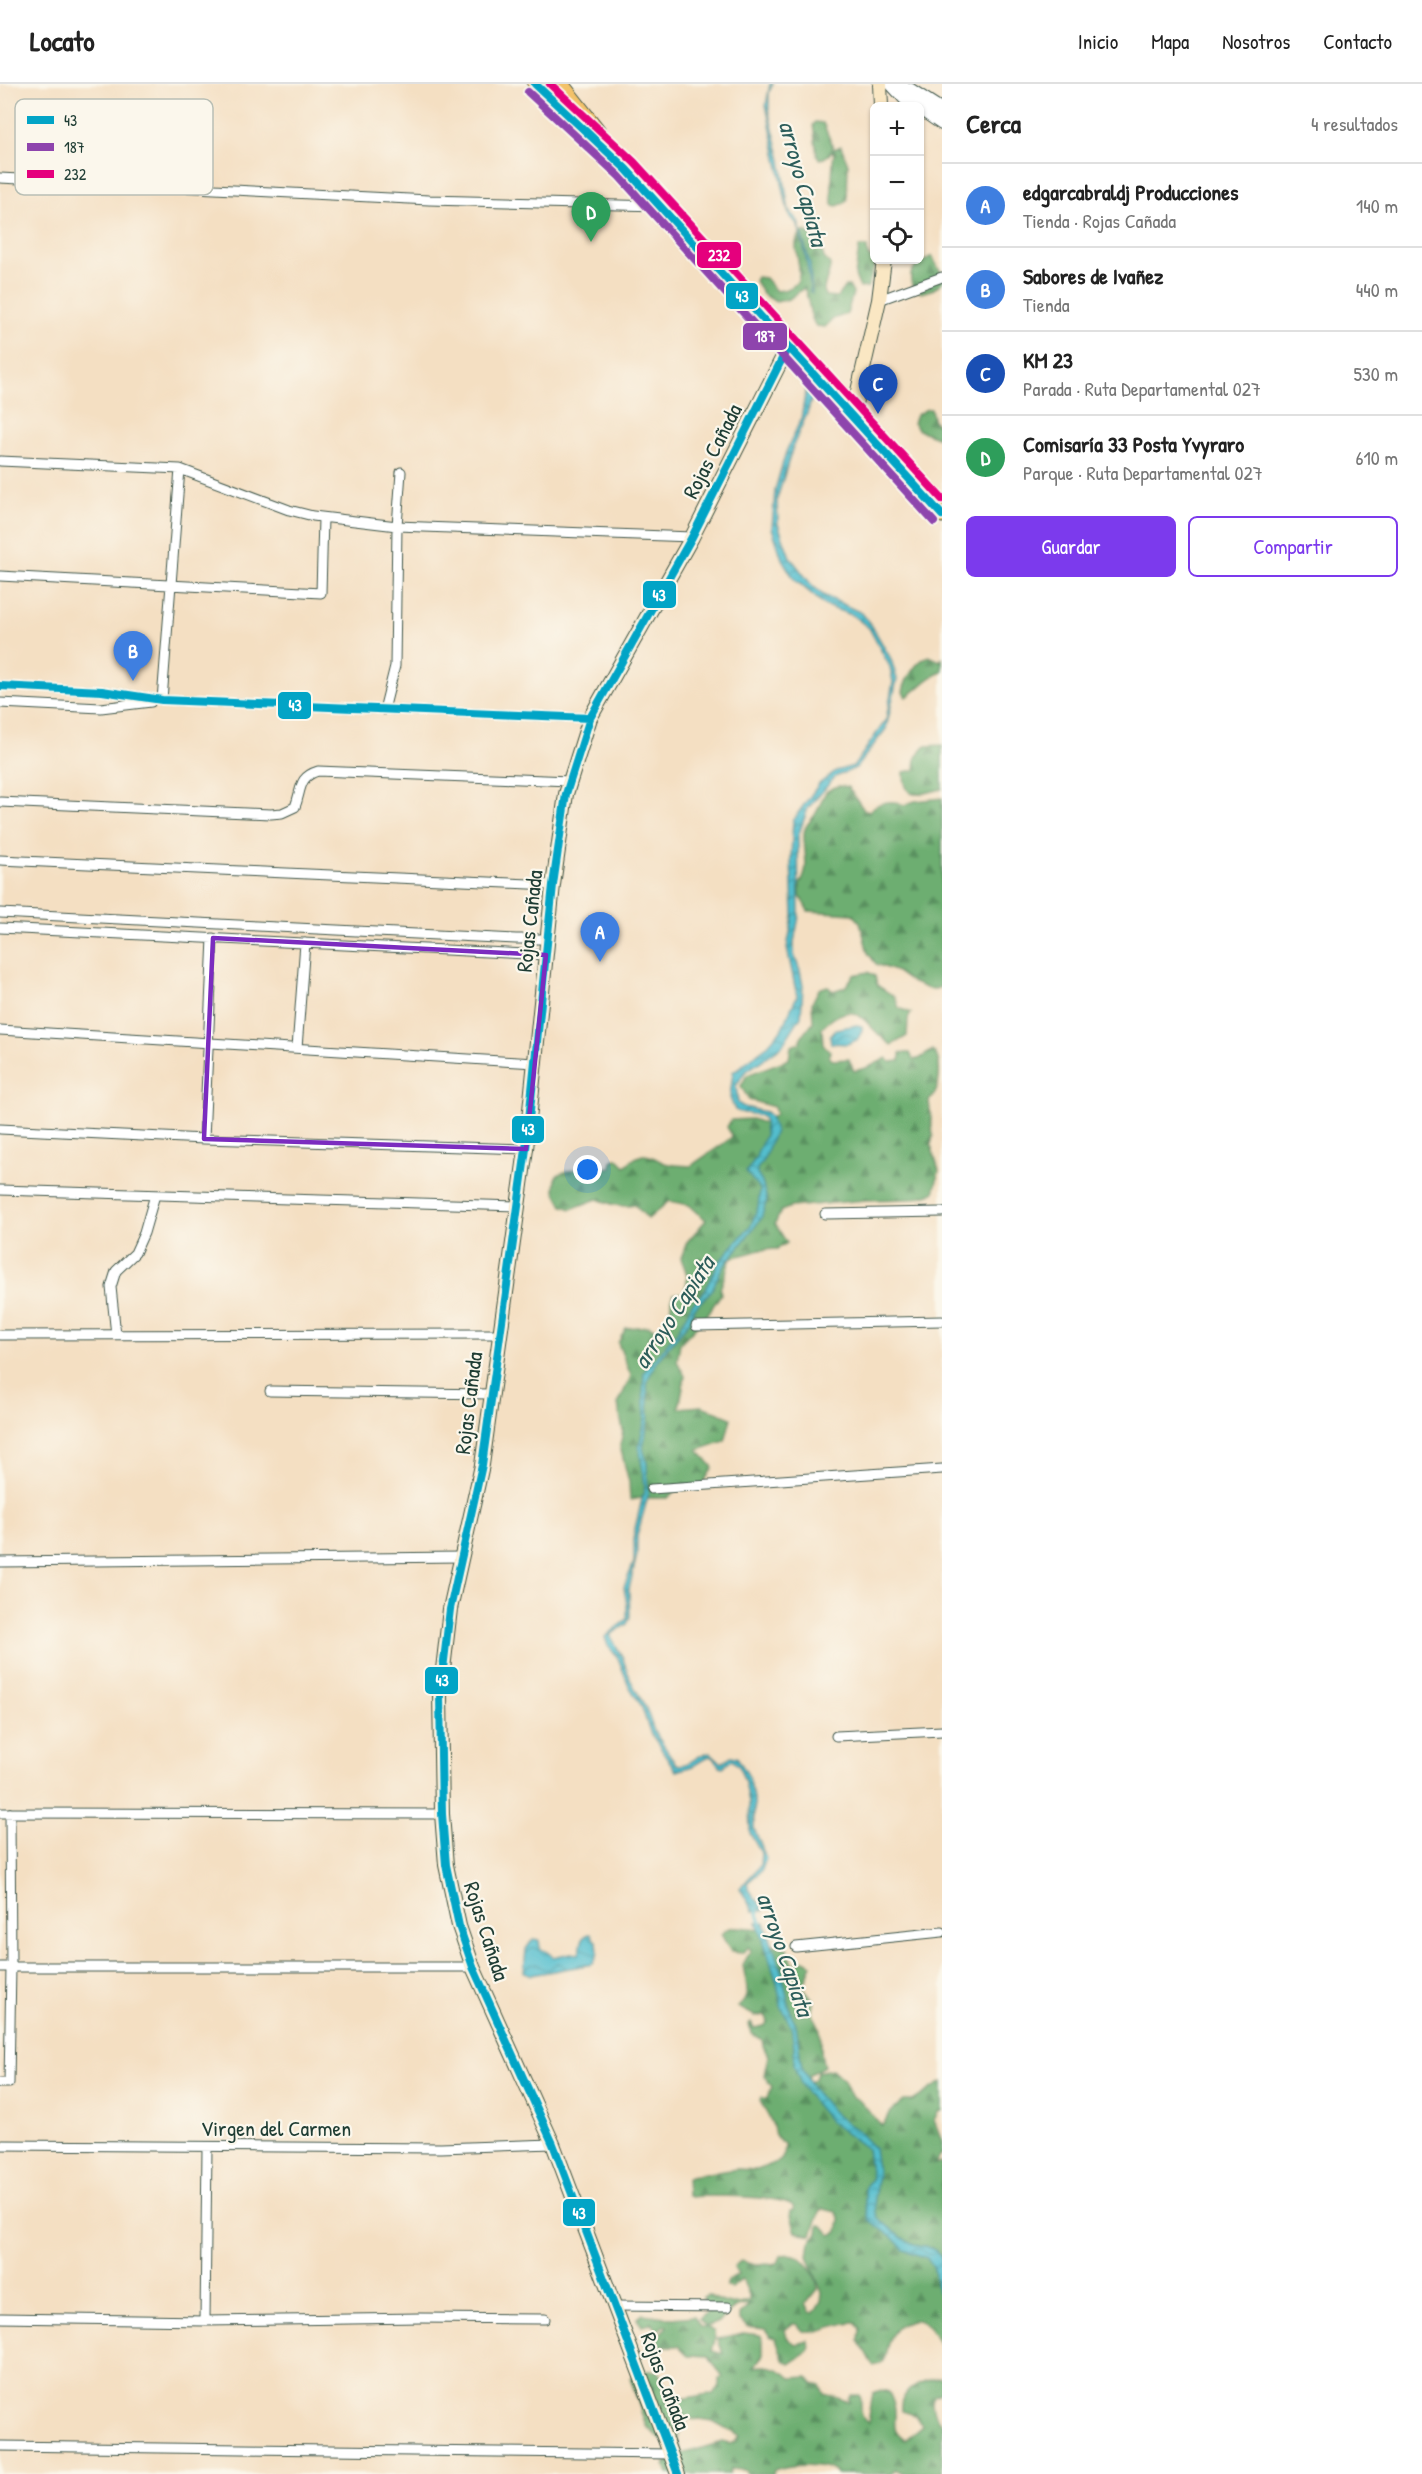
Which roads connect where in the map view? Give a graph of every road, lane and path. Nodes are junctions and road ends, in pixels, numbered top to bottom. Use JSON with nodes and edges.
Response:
{"nodes":[{"id":1,"x":535,"y":84,"type":"edge"},
{"id":2,"x":561,"y":84,"type":"edge"},
{"id":3,"x":880,"y":84,"type":"edge"},
{"id":4,"x":893,"y":84,"type":"edge"},
{"id":5,"x":881,"y":102,"type":"edge"},
{"id":6,"x":909,"y":102,"type":"edge"},
{"id":7,"x":942,"y":110,"type":"edge"},
{"id":8,"x":924,"y":112,"type":"edge"},
{"id":9,"x":942,"y":124,"type":"edge"},
{"id":10,"x":626,"y":169,"type":"junction"},
{"id":11,"x":0,"y":178,"type":"edge"},
{"id":12,"x":15,"y":179,"type":"edge"},
{"id":13,"x":213,"y":189,"type":"edge"},
{"id":14,"x":660,"y":206,"type":"junction"},
{"id":15,"x":884,"y":264,"type":"edge"},
{"id":16,"x":942,"y":277,"type":"edge"},
{"id":17,"x":879,"y":300,"type":"junction"},
{"id":18,"x":788,"y":347,"type":"junction"},
{"id":19,"x":852,"y":417,"type":"junction"},
{"id":20,"x":0,"y":461,"type":"edge"},
{"id":21,"x":180,"y":469,"type":"junction"},
{"id":22,"x":401,"y":472,"type":"dead end"},
{"id":23,"x":942,"y":515,"type":"edge"},
{"id":24,"x":323,"y":518,"type":"junction"},
{"id":25,"x":397,"y":526,"type":"junction"},
{"id":26,"x":692,"y":537,"type":"junction"},
{"id":27,"x":0,"y":576,"type":"edge"},
{"id":28,"x":171,"y":584,"type":"junction"},
{"id":29,"x":0,"y":686,"type":"edge"},
{"id":30,"x":162,"y":700,"type":"junction"},
{"id":31,"x":0,"y":703,"type":"edge"},
{"id":32,"x":384,"y":710,"type":"junction"},
{"id":33,"x":590,"y":718,"type":"junction"},
{"id":34,"x":570,"y":781,"type":"junction"},
{"id":35,"x":0,"y":802,"type":"edge"},
{"id":36,"x":0,"y":860,"type":"edge"},
{"id":37,"x":553,"y":885,"type":"junction"},
{"id":38,"x":0,"y":913,"type":"edge"},
{"id":39,"x":0,"y":928,"type":"edge"},
{"id":40,"x":213,"y":938,"type":"junction"},
{"id":41,"x":548,"y":939,"type":"junction"},
{"id":42,"x":305,"y":943,"type":"junction"},
{"id":43,"x":546,"y":955,"type":"junction"},
{"id":44,"x":0,"y":1030,"type":"edge"},
{"id":45,"x":208,"y":1042,"type":"junction"},
{"id":46,"x":297,"y":1048,"type":"junction"},
{"id":47,"x":535,"y":1064,"type":"junction"},
{"id":48,"x":0,"y":1129,"type":"edge"},
{"id":49,"x":204,"y":1139,"type":"junction"},
{"id":50,"x":526,"y":1149,"type":"junction"},
{"id":51,"x":0,"y":1191,"type":"edge"},
{"id":52,"x":155,"y":1195,"type":"junction"},
{"id":53,"x":518,"y":1206,"type":"junction"},
{"id":54,"x":942,"y":1212,"type":"edge"},
{"id":55,"x":825,"y":1214,"type":"dead end"},
{"id":56,"x":942,"y":1321,"type":"edge"},
{"id":57,"x":696,"y":1326,"type":"dead end"},
{"id":58,"x":498,"y":1334,"type":"junction"},
{"id":59,"x":0,"y":1335,"type":"edge"},
{"id":60,"x":116,"y":1335,"type":"junction"},
{"id":61,"x":270,"y":1391,"type":"dead end"},
{"id":62,"x":491,"y":1394,"type":"junction"},
{"id":63,"x":942,"y":1469,"type":"edge"},
{"id":64,"x":651,"y":1489,"type":"dead end"},
{"id":65,"x":461,"y":1557,"type":"junction"},
{"id":66,"x":0,"y":1562,"type":"edge"},
{"id":67,"x":942,"y":1731,"type":"edge"},
{"id":68,"x":836,"y":1736,"type":"dead end"},
{"id":69,"x":5,"y":1813,"type":"edge"},
{"id":70,"x":442,"y":1814,"type":"junction"},
{"id":71,"x":942,"y":1932,"type":"edge"},
{"id":72,"x":796,"y":1947,"type":"dead end"},
{"id":73,"x":0,"y":1967,"type":"edge"},
{"id":74,"x":11,"y":1967,"type":"junction"},
{"id":75,"x":473,"y":1967,"type":"junction"},
{"id":76,"x":0,"y":2083,"type":"edge"},
{"id":77,"x":553,"y":2144,"type":"junction"},
{"id":78,"x":0,"y":2145,"type":"edge"},
{"id":79,"x":207,"y":2148,"type":"junction"},
{"id":80,"x":615,"y":2306,"type":"junction"},
{"id":81,"x":728,"y":2307,"type":"dead end"},
{"id":82,"x":0,"y":2318,"type":"edge"},
{"id":83,"x":545,"y":2319,"type":"dead end"},
{"id":84,"x":205,"y":2321,"type":"junction"},
{"id":85,"x":0,"y":2446,"type":"edge"},
{"id":86,"x":671,"y":2454,"type":"junction"},
{"id":87,"x":678,"y":2474,"type":"edge"}],
"edges":[{"from":1,"to":10,"type":"main road"},
{"from":2,"to":10,"type":"main road"},
{"from":3,"to":5,"type":"main road"},
{"from":4,"to":6,"type":"street"},
{"from":4,"to":7,"type":"street"},
{"from":8,"to":9,"type":"street"},
{"from":10,"to":14,"type":"main road"},
{"from":11,"to":12,"type":"street"},
{"from":13,"to":14,"type":"street"},
{"from":14,"to":18,"type":"main road"},
{"from":15,"to":17,"type":"main road"},
{"from":16,"to":17,"type":"street"},
{"from":17,"to":19,"type":"main road"},
{"from":18,"to":19,"type":"main road"},
{"from":18,"to":26,"type":"main road","name":"Rojas Cañada"},
{"from":19,"to":23,"type":"main road"},
{"from":20,"to":21,"type":"street"},
{"from":21,"to":24,"type":"street"},
{"from":21,"to":28,"type":"street"},
{"from":22,"to":25,"type":"street"},
{"from":24,"to":25,"type":"street"},
{"from":24,"to":28,"type":"street"},
{"from":25,"to":26,"type":"street"},
{"from":25,"to":32,"type":"street"},
{"from":26,"to":33,"type":"main road","name":"Rojas Cañada"},
{"from":27,"to":28,"type":"street"},
{"from":28,"to":30,"type":"street"},
{"from":29,"to":30,"type":"street"},
{"from":30,"to":31,"type":"street"},
{"from":30,"to":32,"type":"street"},
{"from":32,"to":33,"type":"street"},
{"from":33,"to":34,"type":"main road","name":"Rojas Cañada"},
{"from":34,"to":35,"type":"street"},
{"from":34,"to":37,"type":"main road","name":"Rojas Cañada"},
{"from":36,"to":37,"type":"street"},
{"from":37,"to":41,"type":"main road","name":"Rojas Cañada"},
{"from":38,"to":41,"type":"street"},
{"from":39,"to":40,"type":"street"},
{"from":40,"to":42,"type":"street"},
{"from":40,"to":45,"type":"street"},
{"from":41,"to":43,"type":"main road","name":"Rojas Cañada"},
{"from":42,"to":43,"type":"street"},
{"from":42,"to":46,"type":"street"},
{"from":43,"to":47,"type":"main road","name":"Rojas Cañada"},
{"from":44,"to":45,"type":"street"},
{"from":45,"to":46,"type":"street"},
{"from":45,"to":49,"type":"street"},
{"from":46,"to":47,"type":"street"},
{"from":47,"to":50,"type":"main road","name":"Rojas Cañada"},
{"from":48,"to":49,"type":"street"},
{"from":49,"to":50,"type":"street"},
{"from":50,"to":53,"type":"main road","name":"Rojas Cañada"},
{"from":51,"to":52,"type":"street"},
{"from":52,"to":53,"type":"street"},
{"from":52,"to":60,"type":"street"},
{"from":53,"to":58,"type":"main road","name":"Rojas Cañada"},
{"from":54,"to":55,"type":"street"},
{"from":56,"to":57,"type":"street"},
{"from":58,"to":60,"type":"street"},
{"from":58,"to":62,"type":"main road","name":"Rojas Cañada"},
{"from":59,"to":60,"type":"street"},
{"from":61,"to":62,"type":"street"},
{"from":62,"to":65,"type":"main road","name":"Rojas Cañada"},
{"from":63,"to":64,"type":"street"},
{"from":65,"to":66,"type":"street"},
{"from":65,"to":70,"type":"main road","name":"Rojas Cañada"},
{"from":67,"to":68,"type":"street"},
{"from":69,"to":70,"type":"street"},
{"from":69,"to":74,"type":"street"},
{"from":70,"to":75,"type":"main road","name":"Rojas Cañada"},
{"from":71,"to":72,"type":"street"},
{"from":73,"to":74,"type":"street"},
{"from":74,"to":75,"type":"street"},
{"from":74,"to":76,"type":"street"},
{"from":75,"to":77,"type":"main road","name":"Rojas Cañada"},
{"from":77,"to":79,"type":"street","name":"Virgen del Carmen"},
{"from":77,"to":80,"type":"main road","name":"Rojas Cañada"},
{"from":78,"to":79,"type":"street","name":"Virgen del Carmen"},
{"from":79,"to":84,"type":"street"},
{"from":80,"to":81,"type":"street"},
{"from":80,"to":86,"type":"main road","name":"Rojas Cañada"},
{"from":82,"to":84,"type":"street"},
{"from":83,"to":84,"type":"street"},
{"from":85,"to":86,"type":"street"},
{"from":86,"to":87,"type":"main road","name":"Rojas Cañada"}]}
